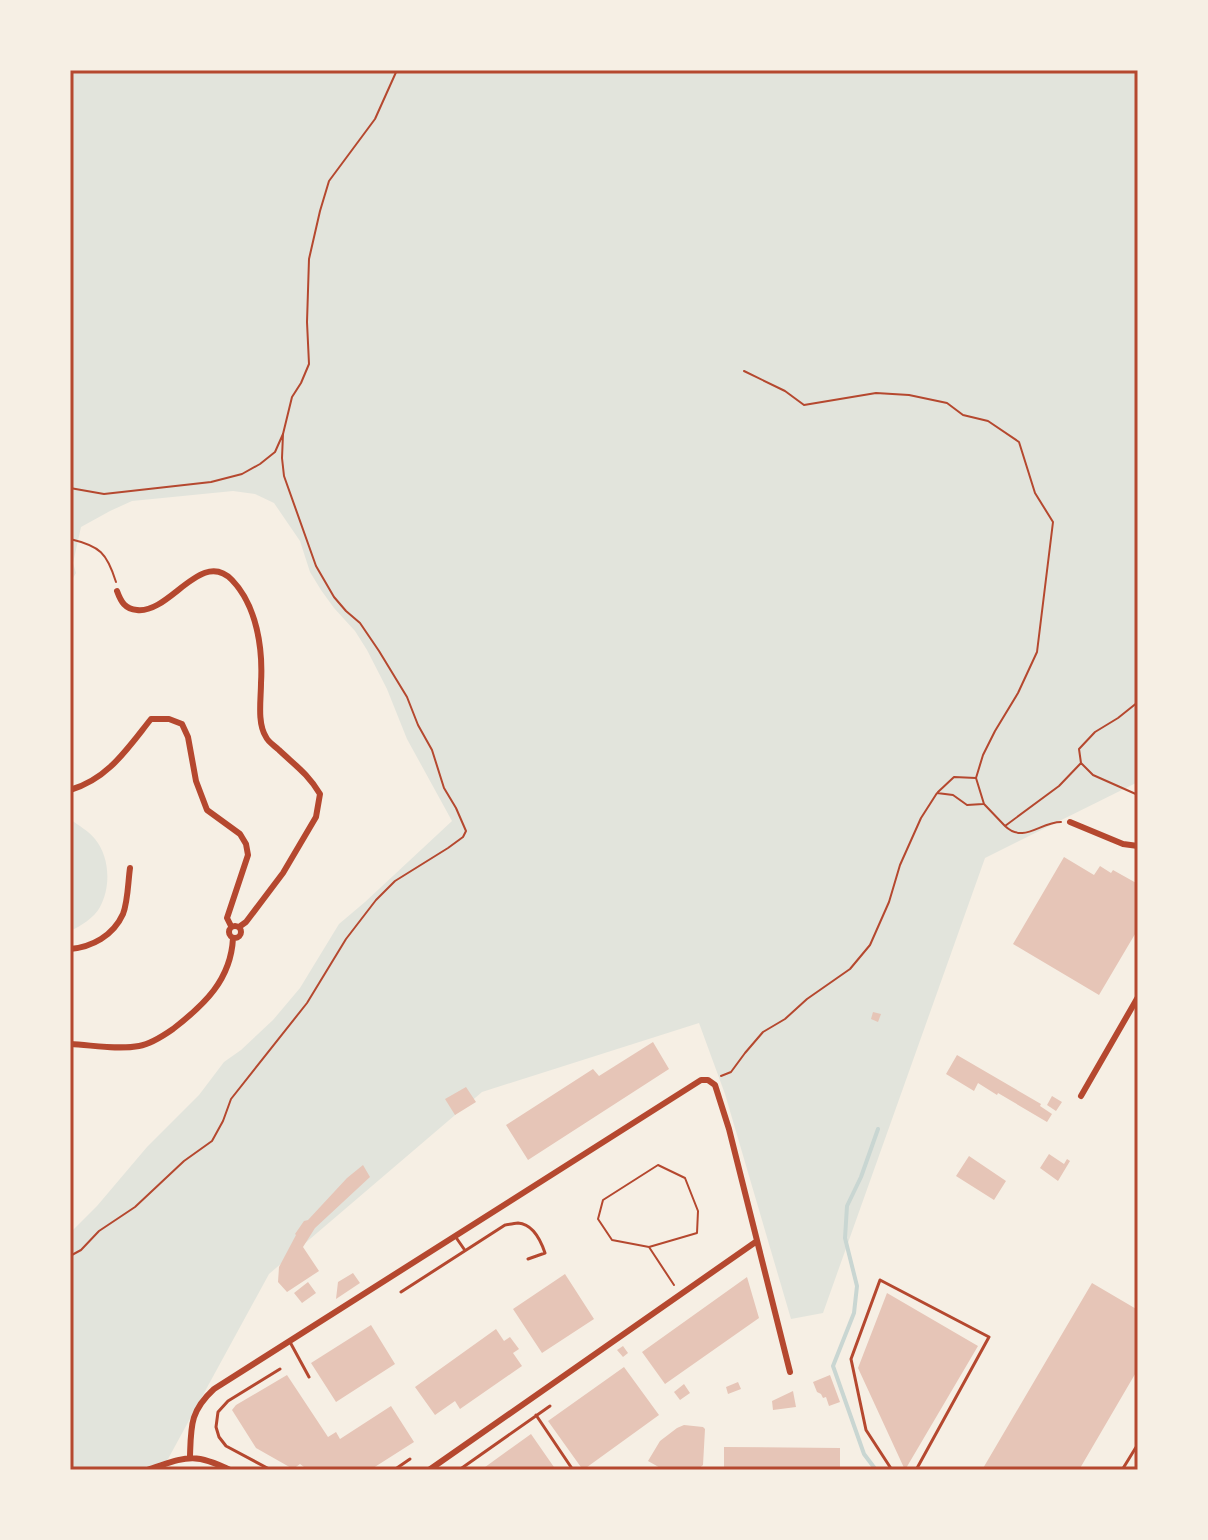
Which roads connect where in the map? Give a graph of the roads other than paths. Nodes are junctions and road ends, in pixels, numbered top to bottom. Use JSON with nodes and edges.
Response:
{"nodes":[{"id":1,"x":117,"y":591,"type":"road end"},
{"id":2,"x":70,"y":790,"type":"edge"},
{"id":3,"x":1070,"y":822,"type":"road end"},
{"id":4,"x":1138,"y":846,"type":"edge"},
{"id":5,"x":130,"y":868,"type":"dead end"},
{"id":6,"x":235,"y":926,"type":"junction"},
{"id":7,"x":70,"y":949,"type":"edge"},
{"id":8,"x":1138,"y":997,"type":"edge"},
{"id":9,"x":70,"y":1044,"type":"edge"},
{"id":10,"x":1081,"y":1096,"type":"dead end"},
{"id":11,"x":455,"y":1236,"type":"junction"},
{"id":12,"x":757,"y":1241,"type":"junction"},
{"id":13,"x":465,"y":1251,"type":"junction"},
{"id":14,"x":528,"y":1259,"type":"dead end"},
{"id":15,"x":401,"y":1292,"type":"dead end"},
{"id":16,"x":289,"y":1341,"type":"junction"},
{"id":17,"x":280,"y":1369,"type":"dead end"},
{"id":18,"x":790,"y":1372,"type":"dead end"},
{"id":19,"x":309,"y":1377,"type":"dead end"},
{"id":20,"x":550,"y":1406,"type":"dead end"},
{"id":21,"x":536,"y":1415,"type":"junction"},
{"id":22,"x":1138,"y":1444,"type":"edge"},
{"id":23,"x":190,"y":1456,"type":"junction"},
{"id":24,"x":410,"y":1459,"type":"dead end"},
{"id":25,"x":147,"y":1470,"type":"edge"},
{"id":26,"x":230,"y":1470,"type":"edge"},
{"id":27,"x":271,"y":1470,"type":"edge"},
{"id":28,"x":394,"y":1470,"type":"edge"},
{"id":29,"x":429,"y":1470,"type":"edge"},
{"id":30,"x":459,"y":1470,"type":"edge"},
{"id":31,"x":573,"y":1470,"type":"edge"},
{"id":32,"x":892,"y":1470,"type":"edge"},
{"id":33,"x":916,"y":1470,"type":"edge"},
{"id":34,"x":1122,"y":1470,"type":"edge"}],
"edges":[{"from":1,"to":6,"type":"street"},
{"from":2,"to":6,"type":"street"},
{"from":3,"to":4,"type":"street"},
{"from":5,"to":7,"type":"street"},
{"from":6,"to":9,"type":"street"},
{"from":8,"to":10,"type":"street"},
{"from":11,"to":12,"type":"street"},
{"from":11,"to":13,"type":"lane"},
{"from":11,"to":16,"type":"street"},
{"from":12,"to":18,"type":"street"},
{"from":12,"to":29,"type":"street"},
{"from":13,"to":14,"type":"lane"},
{"from":13,"to":15,"type":"lane"},
{"from":16,"to":19,"type":"lane"},
{"from":16,"to":23,"type":"street"},
{"from":17,"to":27,"type":"lane"},
{"from":20,"to":21,"type":"lane"},
{"from":21,"to":30,"type":"lane"},
{"from":21,"to":31,"type":"lane"},
{"from":22,"to":34,"type":"lane"},
{"from":23,"to":25,"type":"street"},
{"from":23,"to":26,"type":"street"},
{"from":24,"to":28,"type":"lane"},
{"from":32,"to":33,"type":"lane"}]}
